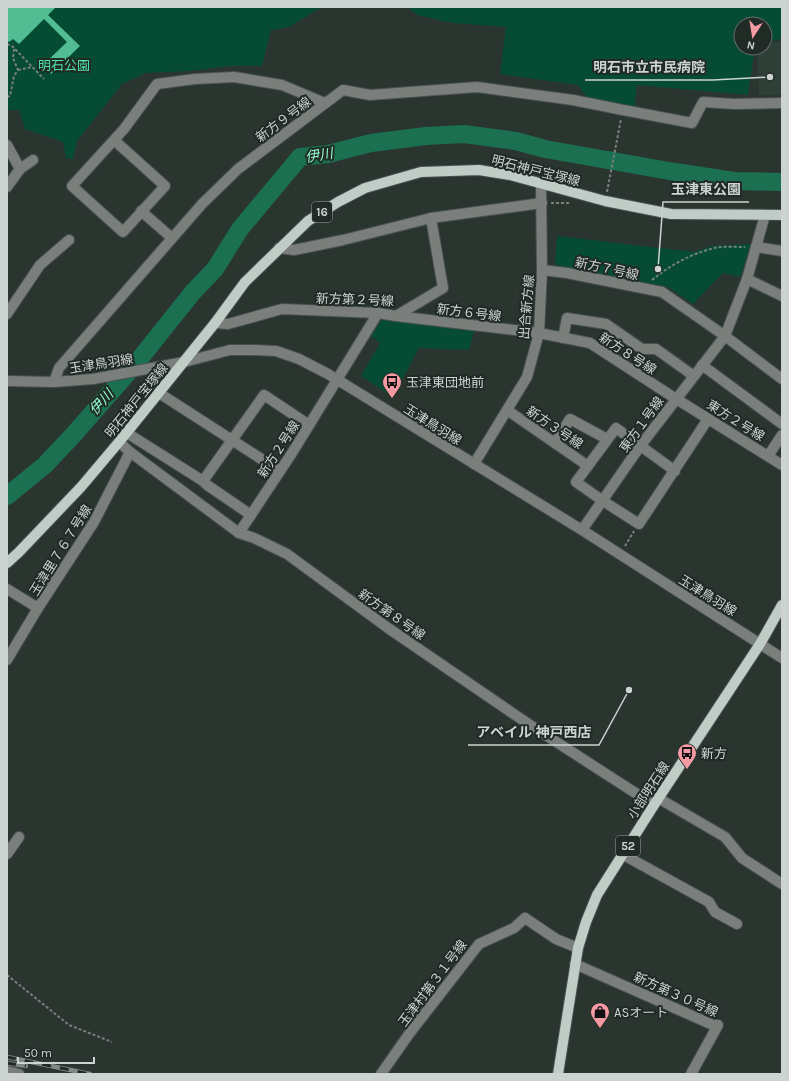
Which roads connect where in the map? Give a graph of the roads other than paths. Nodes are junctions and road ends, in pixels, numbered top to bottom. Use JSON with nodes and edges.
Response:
{"nodes":[{"id":1,"x":326,"y":103,"type":"junction"},
{"id":2,"x":782,"y":103,"type":"edge"},
{"id":3,"x":114,"y":140,"type":"junction"},
{"id":4,"x":7,"y":145,"type":"edge"},
{"id":5,"x":33,"y":160,"type":"dead end"},
{"id":6,"x":20,"y":169,"type":"junction"},
{"id":7,"x":8,"y":184,"type":"edge"},
{"id":8,"x":541,"y":184,"type":"junction"},
{"id":9,"x":542,"y":204,"type":"junction"},
{"id":10,"x":141,"y":211,"type":"junction"},
{"id":11,"x":765,"y":215,"type":"junction"},
{"id":12,"x":782,"y":215,"type":"edge"},
{"id":13,"x":432,"y":218,"type":"junction"},
{"id":14,"x":172,"y":238,"type":"junction"},
{"id":15,"x":69,"y":240,"type":"dead end"},
{"id":16,"x":756,"y":247,"type":"junction"},
{"id":17,"x":279,"y":248,"type":"junction"},
{"id":18,"x":782,"y":251,"type":"edge"},
{"id":19,"x":542,"y":270,"type":"junction"},
{"id":20,"x":748,"y":279,"type":"junction"},
{"id":21,"x":782,"y":296,"type":"edge"},
{"id":22,"x":378,"y":313,"type":"junction"},
{"id":23,"x":7,"y":314,"type":"edge"},
{"id":24,"x":396,"y":316,"type":"junction"},
{"id":25,"x":215,"y":323,"type":"junction"},
{"id":26,"x":539,"y":333,"type":"junction"},
{"id":27,"x":725,"y":336,"type":"junction"},
{"id":28,"x":563,"y":338,"type":"junction"},
{"id":29,"x":184,"y":362,"type":"junction"},
{"id":30,"x":702,"y":365,"type":"junction"},
{"id":31,"x":694,"y":376,"type":"junction"},
{"id":32,"x":337,"y":379,"type":"junction"},
{"id":33,"x":782,"y":379,"type":"edge"},
{"id":34,"x":7,"y":381,"type":"edge"},
{"id":35,"x":54,"y":382,"type":"junction"},
{"id":36,"x":158,"y":393,"type":"junction"},
{"id":37,"x":676,"y":398,"type":"junction"},
{"id":38,"x":507,"y":410,"type":"junction"},
{"id":39,"x":708,"y":418,"type":"junction"},
{"id":40,"x":782,"y":424,"type":"edge"},
{"id":41,"x":309,"y":425,"type":"junction"},
{"id":42,"x":127,"y":432,"type":"junction"},
{"id":43,"x":782,"y":435,"type":"edge"},
{"id":44,"x":232,"y":439,"type":"junction"},
{"id":45,"x":608,"y":439,"type":"junction"},
{"id":46,"x":119,"y":442,"type":"junction"},
{"id":47,"x":555,"y":443,"type":"junction"},
{"id":48,"x":641,"y":445,"type":"junction"},
{"id":49,"x":130,"y":452,"type":"junction"},
{"id":50,"x":768,"y":456,"type":"junction"},
{"id":51,"x":474,"y":464,"type":"junction"},
{"id":52,"x":782,"y":465,"type":"edge"},
{"id":53,"x":588,"y":466,"type":"junction"},
{"id":54,"x":280,"y":471,"type":"junction"},
{"id":55,"x":675,"y":471,"type":"junction"},
{"id":56,"x":203,"y":481,"type":"junction"},
{"id":57,"x":603,"y":501,"type":"junction"},
{"id":58,"x":251,"y":515,"type":"junction"},
{"id":59,"x":582,"y":530,"type":"junction"},
{"id":60,"x":239,"y":533,"type":"junction"},
{"id":61,"x":7,"y":563,"type":"edge"},
{"id":62,"x":7,"y":589,"type":"edge"},
{"id":63,"x":782,"y":605,"type":"edge"},
{"id":64,"x":38,"y":608,"type":"junction"},
{"id":65,"x":760,"y":644,"type":"junction"},
{"id":66,"x":782,"y":658,"type":"edge"},
{"id":67,"x":7,"y":660,"type":"edge"},
{"id":68,"x":656,"y":802,"type":"junction"},
{"id":69,"x":19,"y":836,"type":"dead end"},
{"id":70,"x":7,"y":854,"type":"edge"},
{"id":71,"x":622,"y":854,"type":"junction"},
{"id":72,"x":782,"y":884,"type":"edge"},
{"id":73,"x":737,"y":924,"type":"dead end"},
{"id":74,"x":578,"y":948,"type":"junction"},
{"id":75,"x":576,"y":964,"type":"junction"},
{"id":76,"x":7,"y":1071,"type":"edge"},
{"id":77,"x":19,"y":1074,"type":"edge"},
{"id":78,"x":381,"y":1074,"type":"edge"},
{"id":79,"x":558,"y":1074,"type":"edge"},
{"id":80,"x":691,"y":1074,"type":"edge"}],
"edges":[{"from":1,"to":2,"type":"street","name":"新方９号線"},
{"from":1,"to":3,"type":"street"},
{"from":1,"to":14,"type":"street","name":"新方９号線"},
{"from":3,"to":10,"type":"street"},
{"from":3,"to":10,"type":"street"},
{"from":4,"to":6,"type":"street"},
{"from":5,"to":6,"type":"street"},
{"from":6,"to":7,"type":"street"},
{"from":8,"to":9,"type":"street","name":"出合新方線"},
{"from":8,"to":11,"type":"main road","name":"明石神戸宝塚線","number":"16"},
{"from":8,"to":17,"type":"main road","name":"明石神戸宝塚線","number":"16"},
{"from":9,"to":13,"type":"street"},
{"from":9,"to":19,"type":"street","name":"出合新方線"},
{"from":10,"to":14,"type":"street"},
{"from":11,"to":12,"type":"main road","name":"明石神戸宝塚線","number":"16"},
{"from":11,"to":16,"type":"street","name":"東方１号線"},
{"from":13,"to":17,"type":"street"},
{"from":13,"to":24,"type":"street","name":"新方第２号線"},
{"from":14,"to":35,"type":"street","name":"新方９号線"},
{"from":15,"to":23,"type":"street"},
{"from":16,"to":18,"type":"street"},
{"from":16,"to":20,"type":"street","name":"東方１号線"},
{"from":17,"to":25,"type":"main road","name":"明石神戸宝塚線","number":"16"},
{"from":19,"to":26,"type":"street","name":"出合新方線"},
{"from":19,"to":27,"type":"street","name":"新方７号線"},
{"from":20,"to":21,"type":"street"},
{"from":20,"to":27,"type":"street","name":"東方１号線"},
{"from":22,"to":24,"type":"street","name":"新方第２号線"},
{"from":22,"to":25,"type":"street","name":"新方第２号線"},
{"from":22,"to":32,"type":"street","name":"新方２号線"},
{"from":24,"to":26,"type":"street","name":"新方６号線"},
{"from":25,"to":29,"type":"main road","name":"明石神戸宝塚線","number":"16"},
{"from":26,"to":28,"type":"street","name":"新方８号線"},
{"from":26,"to":38,"type":"street","name":"出合新方線"},
{"from":27,"to":30,"type":"street","name":"東方１号線"},
{"from":27,"to":33,"type":"street","name":"新方７号線"},
{"from":28,"to":31,"type":"street"},
{"from":28,"to":37,"type":"street","name":"新方８号線"},
{"from":29,"to":32,"type":"street","name":"玉津鳥羽線"},
{"from":29,"to":35,"type":"street","name":"玉津鳥羽線"},
{"from":29,"to":36,"type":"main road","name":"明石神戸宝塚線","number":"16"},
{"from":30,"to":31,"type":"street","name":"東方１号線"},
{"from":30,"to":40,"type":"street"},
{"from":31,"to":37,"type":"street","name":"東方１号線"},
{"from":32,"to":41,"type":"street","name":"新方２号線"},
{"from":32,"to":51,"type":"street","name":"玉津鳥羽線"},
{"from":34,"to":35,"type":"street","name":"玉津鳥羽線"},
{"from":36,"to":42,"type":"main road","name":"明石神戸宝塚線","number":"16"},
{"from":36,"to":44,"type":"street"},
{"from":37,"to":39,"type":"street","name":"東方２号線"},
{"from":37,"to":48,"type":"street","name":"東方１号線"},
{"from":38,"to":47,"type":"street","name":"新方３号線"},
{"from":38,"to":51,"type":"street","name":"出合新方線"},
{"from":39,"to":50,"type":"street","name":"東方２号線"},
{"from":39,"to":55,"type":"street"},
{"from":41,"to":44,"type":"street"},
{"from":41,"to":54,"type":"street","name":"新方２号線"},
{"from":42,"to":46,"type":"main road","name":"明石神戸宝塚線","number":"16"},
{"from":42,"to":56,"type":"street"},
{"from":43,"to":50,"type":"street"},
{"from":44,"to":54,"type":"street"},
{"from":44,"to":56,"type":"street"},
{"from":45,"to":47,"type":"street"},
{"from":45,"to":48,"type":"street"},
{"from":45,"to":53,"type":"street"},
{"from":46,"to":49,"type":"street","name":"新方第８号線"},
{"from":46,"to":61,"type":"main road","name":"明石神戸宝塚線","number":"16"},
{"from":47,"to":53,"type":"street","name":"新方３号線"},
{"from":48,"to":55,"type":"street"},
{"from":48,"to":57,"type":"street","name":"東方１号線"},
{"from":49,"to":60,"type":"street","name":"新方第８号線"},
{"from":49,"to":64,"type":"street","name":"玉津里７６７号線"},
{"from":50,"to":52,"type":"street","name":"東方２号線"},
{"from":51,"to":59,"type":"street","name":"玉津鳥羽線"},
{"from":53,"to":57,"type":"street"},
{"from":54,"to":58,"type":"street","name":"新方２号線"},
{"from":55,"to":57,"type":"street"},
{"from":56,"to":58,"type":"street"},
{"from":57,"to":59,"type":"street","name":"東方１号線"},
{"from":58,"to":60,"type":"street","name":"新方２号線"},
{"from":59,"to":65,"type":"street","name":"玉津鳥羽線"},
{"from":60,"to":68,"type":"street","name":"新方第８号線"},
{"from":62,"to":64,"type":"street"},
{"from":63,"to":65,"type":"main road","name":"小部明石線","number":"52"},
{"from":64,"to":67,"type":"street","name":"玉津里７６７号線"},
{"from":65,"to":66,"type":"street","name":"玉津鳥羽線"},
{"from":65,"to":68,"type":"main road","name":"小部明石線","number":"52"},
{"from":68,"to":71,"type":"main road","name":"小部明石線","number":"52"},
{"from":68,"to":72,"type":"street","name":"新方第８号線"},
{"from":69,"to":70,"type":"street"},
{"from":71,"to":73,"type":"street"},
{"from":71,"to":74,"type":"main road","name":"小部明石線","number":"52"},
{"from":74,"to":75,"type":"main road","name":"小部明石線","number":"52"},
{"from":74,"to":78,"type":"street","name":"玉津村第３１号線"},
{"from":75,"to":79,"type":"main road","name":"小部明石線","number":"52"},
{"from":75,"to":80,"type":"street","name":"新方第３０号線"},
{"from":76,"to":77,"type":"street"}]}
